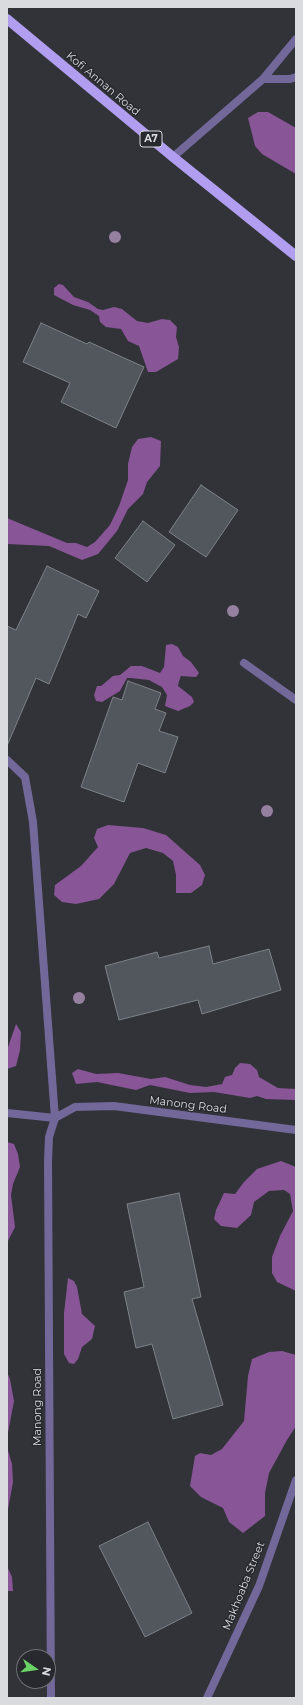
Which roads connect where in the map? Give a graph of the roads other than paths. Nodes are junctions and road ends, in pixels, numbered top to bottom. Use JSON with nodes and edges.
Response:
{"nodes":[{"id":1,"x":7,"y":19,"type":"edge"},
{"id":2,"x":296,"y":39,"type":"edge"},
{"id":3,"x":296,"y":77,"type":"edge"},
{"id":4,"x":263,"y":79,"type":"junction"},
{"id":5,"x":172,"y":157,"type":"junction"},
{"id":6,"x":296,"y":256,"type":"edge"},
{"id":7,"x":244,"y":663,"type":"dead end"},
{"id":8,"x":296,"y":700,"type":"edge"},
{"id":9,"x":7,"y":760,"type":"edge"},
{"id":10,"x":7,"y":1113,"type":"edge"},
{"id":11,"x":55,"y":1118,"type":"junction"},
{"id":12,"x":296,"y":1130,"type":"edge"},
{"id":13,"x":296,"y":1480,"type":"edge"},
{"id":14,"x":51,"y":1698,"type":"edge"},
{"id":15,"x":207,"y":1698,"type":"edge"}],
"edges":[{"from":1,"to":5,"type":"main road","name":"Kofi Annan Road","number":"A7"},
{"from":2,"to":4,"type":"street"},
{"from":3,"to":4,"type":"street"},
{"from":4,"to":5,"type":"street"},
{"from":5,"to":6,"type":"main road","name":"Kofi Annan Road","number":"A7"},
{"from":7,"to":8,"type":"street"},
{"from":9,"to":11,"type":"street"},
{"from":10,"to":11,"type":"street"},
{"from":11,"to":12,"type":"street","name":"Manong Road"},
{"from":11,"to":14,"type":"street","name":"Manong Road"},
{"from":13,"to":15,"type":"street","name":"Makhoaba Street"}]}
